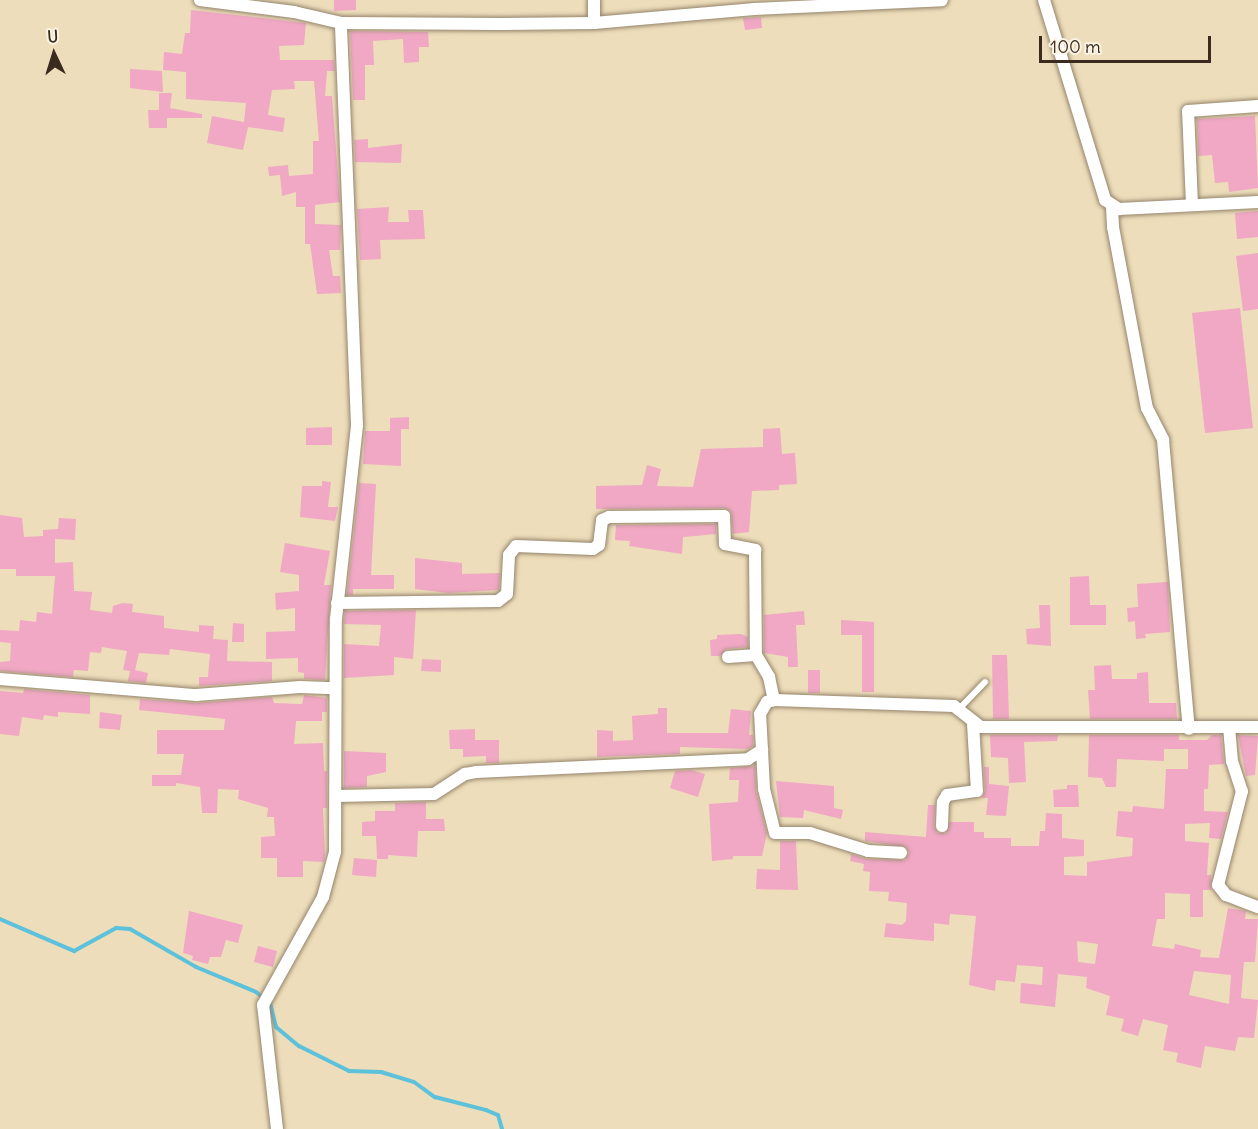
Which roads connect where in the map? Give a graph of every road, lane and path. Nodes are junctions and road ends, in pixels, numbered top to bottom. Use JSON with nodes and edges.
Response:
{"nodes":[{"id":1,"x":200,"y":0,"type":"edge"},
{"id":2,"x":594,"y":0,"type":"edge"},
{"id":3,"x":942,"y":0,"type":"edge"},
{"id":4,"x":1044,"y":0,"type":"edge"},
{"id":5,"x":341,"y":23,"type":"junction"},
{"id":6,"x":594,"y":23,"type":"junction"},
{"id":7,"x":1258,"y":106,"type":"edge"},
{"id":8,"x":1258,"y":202,"type":"edge"},
{"id":9,"x":1192,"y":204,"type":"junction"},
{"id":10,"x":1112,"y":207,"type":"junction"},
{"id":11,"x":337,"y":603,"type":"junction"},
{"id":12,"x":756,"y":654,"type":"junction"},
{"id":13,"x":728,"y":657,"type":"dead end"},
{"id":14,"x":0,"y":679,"type":"edge"},
{"id":15,"x":985,"y":682,"type":"dead end"},
{"id":16,"x":334,"y":688,"type":"junction"},
{"id":17,"x":774,"y":700,"type":"junction"},
{"id":18,"x":960,"y":708,"type":"junction"},
{"id":19,"x":973,"y":724,"type":"junction"},
{"id":20,"x":1229,"y":727,"type":"junction"},
{"id":21,"x":1258,"y":727,"type":"edge"},
{"id":22,"x":1189,"y":729,"type":"junction"},
{"id":23,"x":762,"y":750,"type":"junction"},
{"id":24,"x":336,"y":796,"type":"junction"},
{"id":25,"x":942,"y":826,"type":"dead end"},
{"id":26,"x":901,"y":853,"type":"dead end"},
{"id":27,"x":1258,"y":908,"type":"edge"},
{"id":28,"x":277,"y":1129,"type":"edge"}],
"edges":[{"from":1,"to":5,"type":"street"},
{"from":2,"to":6,"type":"street"},
{"from":3,"to":6,"type":"street"},
{"from":4,"to":10,"type":"street"},
{"from":5,"to":6,"type":"street"},
{"from":5,"to":11,"type":"street"},
{"from":7,"to":9,"type":"street"},
{"from":8,"to":9,"type":"street"},
{"from":9,"to":10,"type":"street"},
{"from":10,"to":22,"type":"street"},
{"from":11,"to":12,"type":"street"},
{"from":11,"to":16,"type":"street"},
{"from":12,"to":13,"type":"street"},
{"from":12,"to":17,"type":"street"},
{"from":14,"to":16,"type":"street"},
{"from":15,"to":18,"type":"lane"},
{"from":16,"to":24,"type":"street"},
{"from":17,"to":18,"type":"street"},
{"from":17,"to":23,"type":"street"},
{"from":18,"to":19,"type":"street"},
{"from":19,"to":22,"type":"street"},
{"from":19,"to":25,"type":"street"},
{"from":20,"to":21,"type":"street"},
{"from":20,"to":22,"type":"street"},
{"from":20,"to":27,"type":"street"},
{"from":23,"to":24,"type":"street"},
{"from":23,"to":26,"type":"street"},
{"from":24,"to":28,"type":"street"}]}
